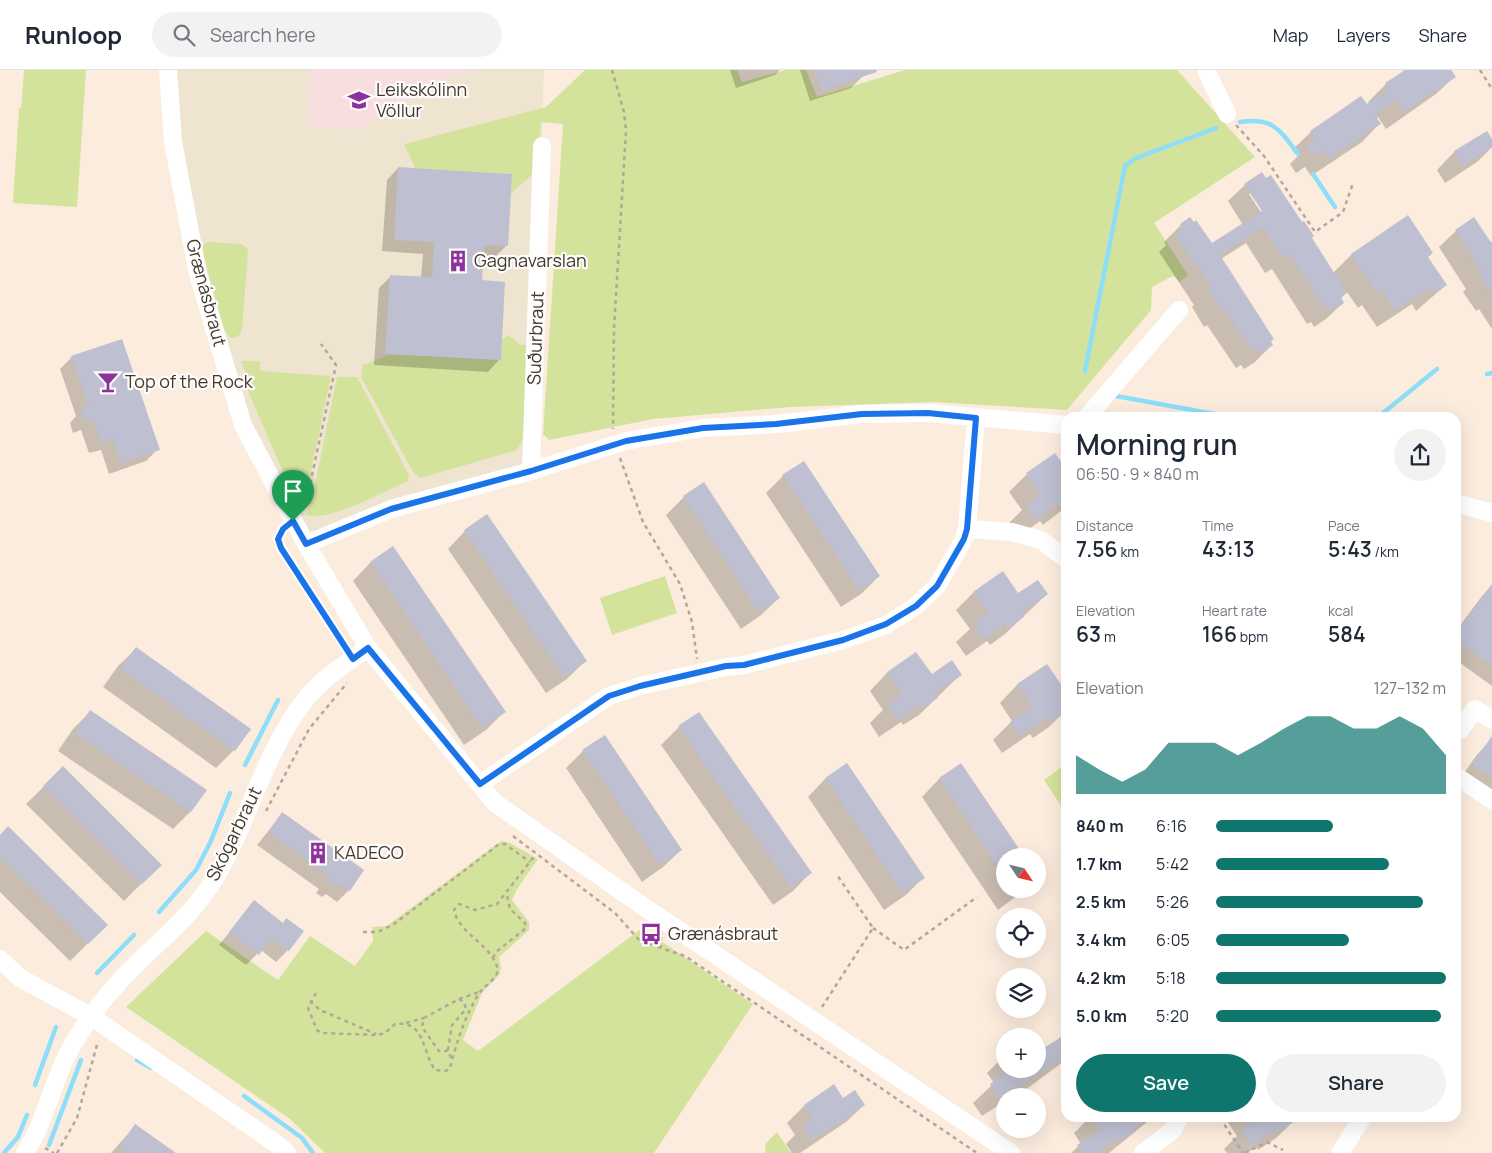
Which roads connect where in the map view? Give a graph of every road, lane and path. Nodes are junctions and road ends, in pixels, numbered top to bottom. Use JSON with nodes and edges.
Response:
{"nodes":[{"id":1,"x":168,"y":70,"type":"edge"},
{"id":2,"x":612,"y":70,"type":"edge"},
{"id":3,"x":1206,"y":70,"type":"edge"},
{"id":4,"x":1480,"y":70,"type":"edge"},
{"id":5,"x":1492,"y":89,"type":"edge"},
{"id":6,"x":1227,"y":114,"type":"joint"},
{"id":7,"x":542,"y":146,"type":"dead end"},
{"id":8,"x":1354,"y":183,"type":"dead end"},
{"id":9,"x":1179,"y":310,"type":"dead end"},
{"id":10,"x":320,"y":344,"type":"dead end"},
{"id":11,"x":1091,"y":412,"type":"edge"},
{"id":12,"x":976,"y":418,"type":"junction"},
{"id":13,"x":1061,"y":425,"type":"edge"},
{"id":14,"x":616,"y":444,"type":"junction"},
{"id":15,"x":531,"y":471,"type":"junction"},
{"id":16,"x":1461,"y":504,"type":"edge"},
{"id":17,"x":1492,"y":513,"type":"edge"},
{"id":18,"x":293,"y":521,"type":"junction"},
{"id":19,"x":967,"y":529,"type":"junction"},
{"id":20,"x":306,"y":544,"type":"junction"},
{"id":21,"x":1061,"y":555,"type":"edge"},
{"id":22,"x":368,"y":648,"type":"junction"},
{"id":23,"x":353,"y":659,"type":"junction"},
{"id":24,"x":699,"y":673,"type":"junction"},
{"id":25,"x":1492,"y":720,"type":"edge"},
{"id":26,"x":1461,"y":728,"type":"edge"},
{"id":27,"x":1461,"y":779,"type":"edge"},
{"id":28,"x":480,"y":784,"type":"junction"},
{"id":29,"x":1492,"y":800,"type":"edge"},
{"id":30,"x":536,"y":854,"type":"dead end"},
{"id":31,"x":530,"y":862,"type":"junction"},
{"id":32,"x":837,"y":875,"type":"dead end"},
{"id":33,"x":507,"y":892,"type":"junction"},
{"id":34,"x":977,"y":897,"type":"dead end"},
{"id":35,"x":873,"y":928,"type":"junction"},
{"id":36,"x":363,"y":932,"type":"dead end"},
{"id":37,"x":493,"y":958,"type":"junction"},
{"id":38,"x":0,"y":959,"type":"edge"},
{"id":39,"x":480,"y":991,"type":"junction"},
{"id":40,"x":316,"y":993,"type":"dead end"},
{"id":41,"x":459,"y":1000,"type":"junction"},
{"id":42,"x":310,"y":1002,"type":"junction"},
{"id":43,"x":424,"y":1018,"type":"junction"},
{"id":44,"x":97,"y":1020,"type":"junction"},
{"id":45,"x":814,"y":1020,"type":"junction"},
{"id":46,"x":406,"y":1023,"type":"junction"},
{"id":47,"x":378,"y":1035,"type":"junction"},
{"id":48,"x":803,"y":1036,"type":"dead end"},
{"id":49,"x":448,"y":1050,"type":"junction"},
{"id":50,"x":452,"y":1060,"type":"junction"},
{"id":51,"x":899,"y":1100,"type":"dead end"},
{"id":52,"x":1177,"y":1122,"type":"edge"},
{"id":53,"x":1223,"y":1122,"type":"edge"},
{"id":54,"x":1359,"y":1122,"type":"edge"},
{"id":55,"x":1283,"y":1150,"type":"dead end"},
{"id":56,"x":25,"y":1153,"type":"edge"},
{"id":57,"x":57,"y":1153,"type":"edge"},
{"id":58,"x":287,"y":1153,"type":"edge"},
{"id":59,"x":977,"y":1153,"type":"edge"},
{"id":60,"x":1011,"y":1153,"type":"edge"},
{"id":61,"x":1143,"y":1153,"type":"edge"},
{"id":62,"x":1244,"y":1153,"type":"edge"},
{"id":63,"x":1340,"y":1153,"type":"edge"}],
"edges":[{"from":1,"to":18,"type":"street","name":"Grænásbraut"},
{"from":2,"to":14,"type":"path"},
{"from":3,"to":6,"type":"street"},
{"from":4,"to":5,"type":"path"},
{"from":6,"to":8,"type":"path"},
{"from":7,"to":15,"type":"street","name":"Suðurbraut"},
{"from":9,"to":11,"type":"street"},
{"from":10,"to":18,"type":"path"},
{"from":12,"to":13,"type":"street"},
{"from":12,"to":14,"type":"street"},
{"from":12,"to":19,"type":"street"},
{"from":14,"to":15,"type":"street"},
{"from":14,"to":24,"type":"path"},
{"from":15,"to":20,"type":"street"},
{"from":16,"to":17,"type":"street"},
{"from":18,"to":20,"type":"street","name":"Grænásbraut"},
{"from":18,"to":23,"type":"path"},
{"from":19,"to":21,"type":"street"},
{"from":19,"to":24,"type":"street"},
{"from":20,"to":22,"type":"street","name":"Grænásbraut"},
{"from":22,"to":23,"type":"street","name":"Skógarbraut"},
{"from":22,"to":28,"type":"street","name":"Grænásbraut"},
{"from":23,"to":44,"type":"street","name":"Skógarbraut"},
{"from":24,"to":28,"type":"street"},
{"from":25,"to":26,"type":"street"},
{"from":27,"to":29,"type":"street"},
{"from":28,"to":45,"type":"street","name":"Grænásbraut"},
{"from":30,"to":31,"type":"path"},
{"from":31,"to":33,"type":"path"},
{"from":31,"to":36,"type":"path"},
{"from":32,"to":35,"type":"path"},
{"from":33,"to":37,"type":"path"},
{"from":33,"to":37,"type":"path"},
{"from":34,"to":35,"type":"path"},
{"from":35,"to":45,"type":"path"},
{"from":37,"to":39,"type":"path"},
{"from":38,"to":44,"type":"street"},
{"from":39,"to":41,"type":"path"},
{"from":39,"to":50,"type":"path"},
{"from":40,"to":42,"type":"path"},
{"from":41,"to":43,"type":"path"},
{"from":41,"to":49,"type":"path"},
{"from":42,"to":47,"type":"path"},
{"from":42,"to":47,"type":"path"},
{"from":43,"to":46,"type":"path"},
{"from":43,"to":49,"type":"path"},
{"from":44,"to":56,"type":"street","name":"Skógarbraut"},
{"from":44,"to":57,"type":"path"},
{"from":44,"to":58,"type":"street"},
{"from":45,"to":48,"type":"path"},
{"from":45,"to":60,"type":"street","name":"Grænásbraut"},
{"from":46,"to":47,"type":"path"},
{"from":46,"to":50,"type":"path"},
{"from":49,"to":50,"type":"path"},
{"from":51,"to":59,"type":"path"},
{"from":52,"to":61,"type":"street"},
{"from":53,"to":62,"type":"path"},
{"from":54,"to":63,"type":"street"},
{"from":55,"to":62,"type":"path"}]}
